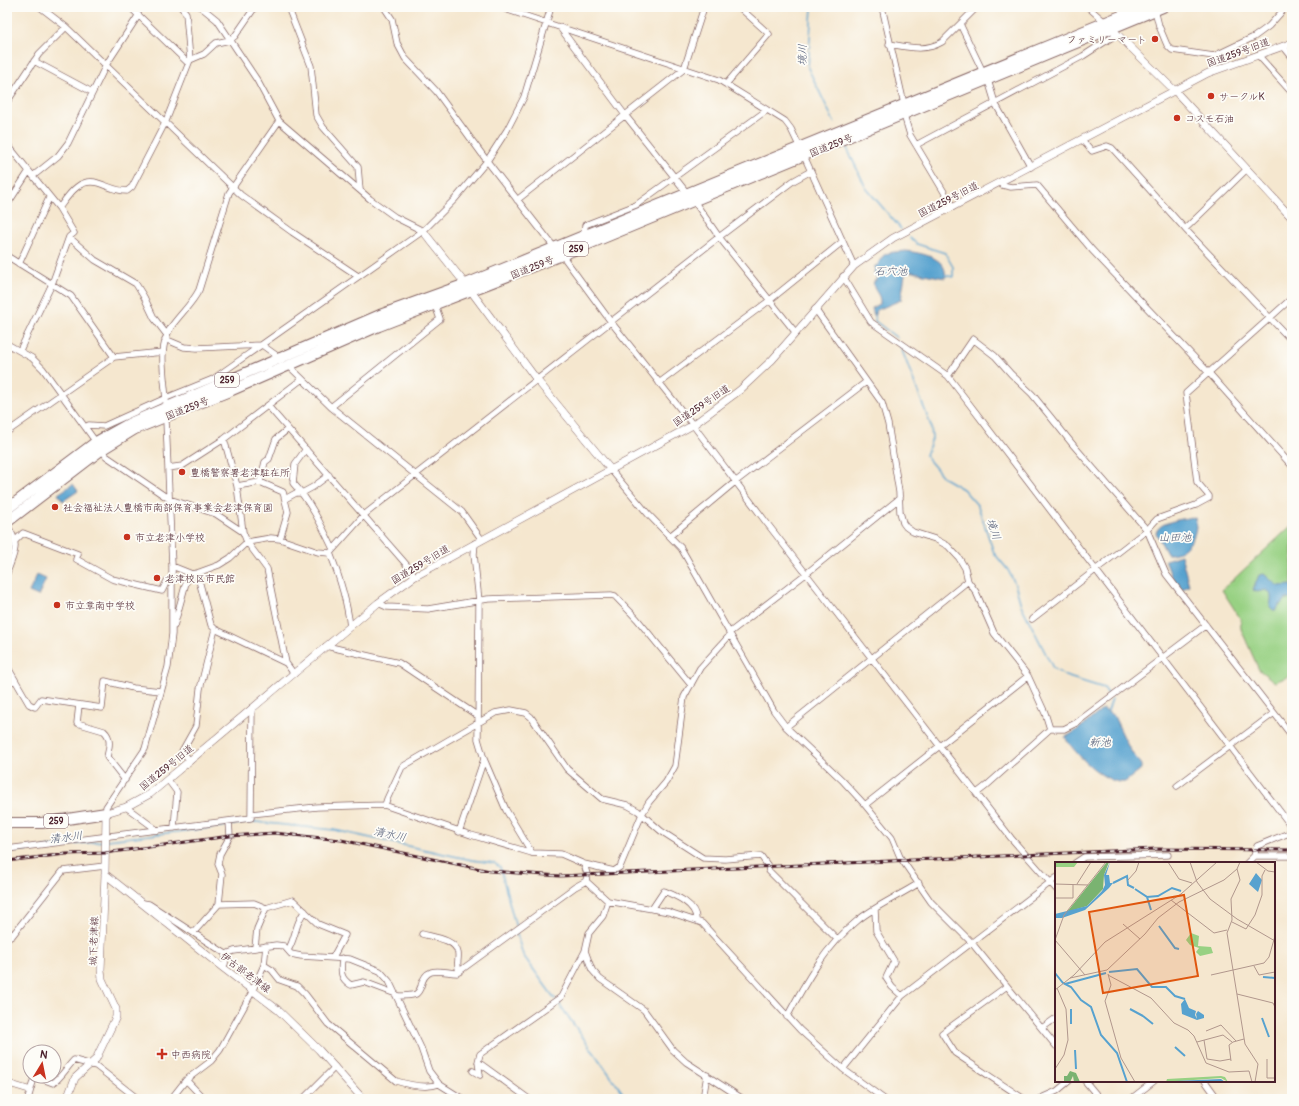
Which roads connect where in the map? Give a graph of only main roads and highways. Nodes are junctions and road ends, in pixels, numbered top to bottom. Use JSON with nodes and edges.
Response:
{"nodes":[{"id":1,"x":1141,"y":7,"type":"edge"},
{"id":2,"x":1159,"y":8,"type":"edge"},
{"id":3,"x":1111,"y":28,"type":"junction"},
{"id":4,"x":985,"y":76,"type":"junction"},
{"id":5,"x":802,"y":151,"type":"junction"},
{"id":6,"x":690,"y":197,"type":"junction"},
{"id":7,"x":468,"y":288,"type":"junction"},
{"id":8,"x":98,"y":446,"type":"junction"},
{"id":9,"x":7,"y":509,"type":"edge"},
{"id":10,"x":7,"y":522,"type":"edge"},
{"id":11,"x":106,"y":813,"type":"road end"},
{"id":12,"x":7,"y":823,"type":"edge"}],
"edges":[{"from":1,"to":3,"type":"highway","name":"国道259号","number":"259"},
{"from":2,"to":3,"type":"highway","name":"国道259号","number":"259"},
{"from":3,"to":4,"type":"highway","name":"国道259号","number":"259"},
{"from":4,"to":5,"type":"highway","name":"国道259号","number":"259"},
{"from":4,"to":5,"type":"highway","name":"国道259号","number":"259"},
{"from":5,"to":6,"type":"highway","name":"国道259号","number":"259"},
{"from":6,"to":7,"type":"highway","name":"国道259号","number":"259"},
{"from":6,"to":7,"type":"highway","name":"国道259号","number":"259"},
{"from":7,"to":8,"type":"highway","name":"国道259号","number":"259"},
{"from":7,"to":8,"type":"highway","name":"国道259号","number":"259"},
{"from":8,"to":9,"type":"highway","name":"国道259号","number":"259"},
{"from":8,"to":10,"type":"highway","name":"国道259号","number":"259"},
{"from":11,"to":12,"type":"highway","number":"259"}]}
